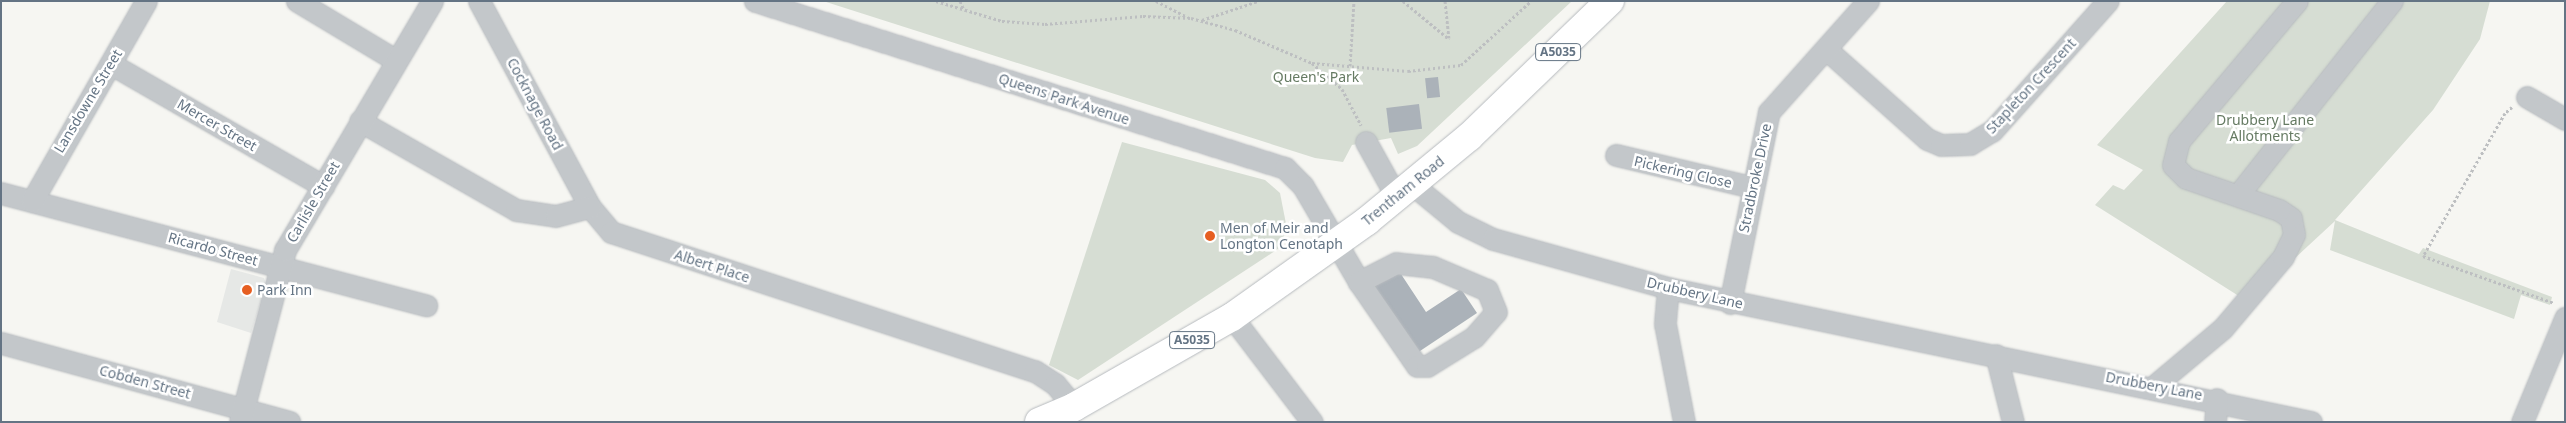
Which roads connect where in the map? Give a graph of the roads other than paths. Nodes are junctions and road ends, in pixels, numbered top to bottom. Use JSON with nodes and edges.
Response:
{"nodes":[{"id":1,"x":146,"y":1,"type":"edge"},
{"id":2,"x":297,"y":1,"type":"edge"},
{"id":3,"x":432,"y":1,"type":"edge"},
{"id":4,"x":480,"y":1,"type":"edge"},
{"id":5,"x":755,"y":1,"type":"edge"},
{"id":6,"x":1610,"y":1,"type":"edge"},
{"id":7,"x":1868,"y":1,"type":"edge"},
{"id":8,"x":2108,"y":1,"type":"edge"},
{"id":9,"x":2297,"y":1,"type":"edge"},
{"id":10,"x":2392,"y":1,"type":"edge"},
{"id":11,"x":1826,"y":49,"type":"junction"},
{"id":12,"x":395,"y":60,"type":"junction"},
{"id":13,"x":111,"y":64,"type":"junction"},
{"id":14,"x":2527,"y":97,"type":"road end"},
{"id":15,"x":2565,"y":119,"type":"edge"},
{"id":16,"x":360,"y":121,"type":"junction"},
{"id":17,"x":1366,"y":142,"type":"road end"},
{"id":18,"x":1616,"y":154,"type":"dead end"},
{"id":19,"x":324,"y":186,"type":"junction"},
{"id":20,"x":1751,"y":187,"type":"junction"},
{"id":21,"x":1405,"y":192,"type":"junction"},
{"id":22,"x":1,"y":193,"type":"edge"},
{"id":23,"x":2238,"y":195,"type":"junction"},
{"id":24,"x":32,"y":201,"type":"junction"},
{"id":25,"x":590,"y":207,"type":"junction"},
{"id":26,"x":1336,"y":243,"type":"junction"},
{"id":27,"x":280,"y":266,"type":"junction"},
{"id":28,"x":1359,"y":282,"type":"junction"},
{"id":29,"x":1668,"y":288,"type":"junction"},
{"id":30,"x":1730,"y":302,"type":"junction"},
{"id":31,"x":426,"y":305,"type":"dead end"},
{"id":32,"x":1232,"y":317,"type":"junction"},
{"id":33,"x":2565,"y":318,"type":"edge"},
{"id":34,"x":1,"y":343,"type":"edge"},
{"id":35,"x":1996,"y":354,"type":"junction"},
{"id":36,"x":2154,"y":386,"type":"junction"},
{"id":37,"x":2217,"y":399,"type":"junction"},
{"id":38,"x":1074,"y":407,"type":"junction"},
{"id":39,"x":241,"y":416,"type":"edge"},
{"id":40,"x":289,"y":422,"type":"edge"},
{"id":41,"x":1039,"y":422,"type":"edge"},
{"id":42,"x":1312,"y":422,"type":"edge"},
{"id":43,"x":1684,"y":422,"type":"edge"},
{"id":44,"x":2013,"y":422,"type":"edge"},
{"id":45,"x":2215,"y":422,"type":"edge"},
{"id":46,"x":2311,"y":422,"type":"edge"},
{"id":47,"x":2522,"y":422,"type":"edge"}],
"edges":[{"from":1,"to":13,"type":"street","name":"Lansdowne Street"},
{"from":2,"to":12,"type":"street"},
{"from":3,"to":12,"type":"street","name":"Carlisle Street"},
{"from":4,"to":25,"type":"street","name":"Cocknage Road"},
{"from":5,"to":26,"type":"street","name":"Queens Park Avenue"},
{"from":6,"to":21,"type":"main road","name":"Trentham Road","number":"A5035"},
{"from":7,"to":11,"type":"street","name":"Stradbroke Drive"},
{"from":8,"to":11,"type":"street","name":"Stapleton Crescent"},
{"from":9,"to":23,"type":"street"},
{"from":10,"to":23,"type":"street"},
{"from":11,"to":20,"type":"street","name":"Stradbroke Drive"},
{"from":12,"to":16,"type":"street","name":"Carlisle Street"},
{"from":13,"to":19,"type":"street","name":"Mercer Street"},
{"from":13,"to":24,"type":"street","name":"Lansdowne Street"},
{"from":14,"to":15,"type":"street"},
{"from":16,"to":19,"type":"street","name":"Carlisle Street"},
{"from":16,"to":25,"type":"street"},
{"from":17,"to":21,"type":"street"},
{"from":18,"to":20,"type":"street","name":"Pickering Close"},
{"from":19,"to":27,"type":"street","name":"Carlisle Street"},
{"from":20,"to":30,"type":"street","name":"Stradbroke Drive"},
{"from":21,"to":26,"type":"main road","name":"Trentham Road","number":"A5035"},
{"from":21,"to":29,"type":"street","name":"Drubbery Lane"},
{"from":22,"to":24,"type":"street","name":"Ricardo Street"},
{"from":23,"to":36,"type":"street"},
{"from":24,"to":27,"type":"street","name":"Ricardo Street"},
{"from":25,"to":38,"type":"street","name":"Albert Place"},
{"from":26,"to":28,"type":"street","name":"Queens Park Avenue"},
{"from":26,"to":32,"type":"main road","name":"Trentham Road","number":"A5035"},
{"from":27,"to":31,"type":"street","name":"Ricardo Street"},
{"from":27,"to":39,"type":"street","name":"Carlisle Street"},
{"from":28,"to":28,"type":"street","name":"Queens Park Avenue"},
{"from":29,"to":30,"type":"street","name":"Drubbery Lane"},
{"from":29,"to":43,"type":"street"},
{"from":30,"to":35,"type":"street","name":"Drubbery Lane"},
{"from":32,"to":38,"type":"main road","name":"Trentham Road","number":"A5035"},
{"from":32,"to":42,"type":"street"},
{"from":33,"to":47,"type":"street"},
{"from":34,"to":39,"type":"street","name":"Cobden Street"},
{"from":35,"to":36,"type":"street","name":"Drubbery Lane"},
{"from":35,"to":44,"type":"street"},
{"from":36,"to":37,"type":"street","name":"Drubbery Lane"},
{"from":37,"to":45,"type":"street"},
{"from":37,"to":46,"type":"street","name":"Drubbery Lane"},
{"from":38,"to":41,"type":"main road","name":"Trentham Road","number":"A5035"},
{"from":39,"to":40,"type":"street","name":"Cobden Street"}]}
